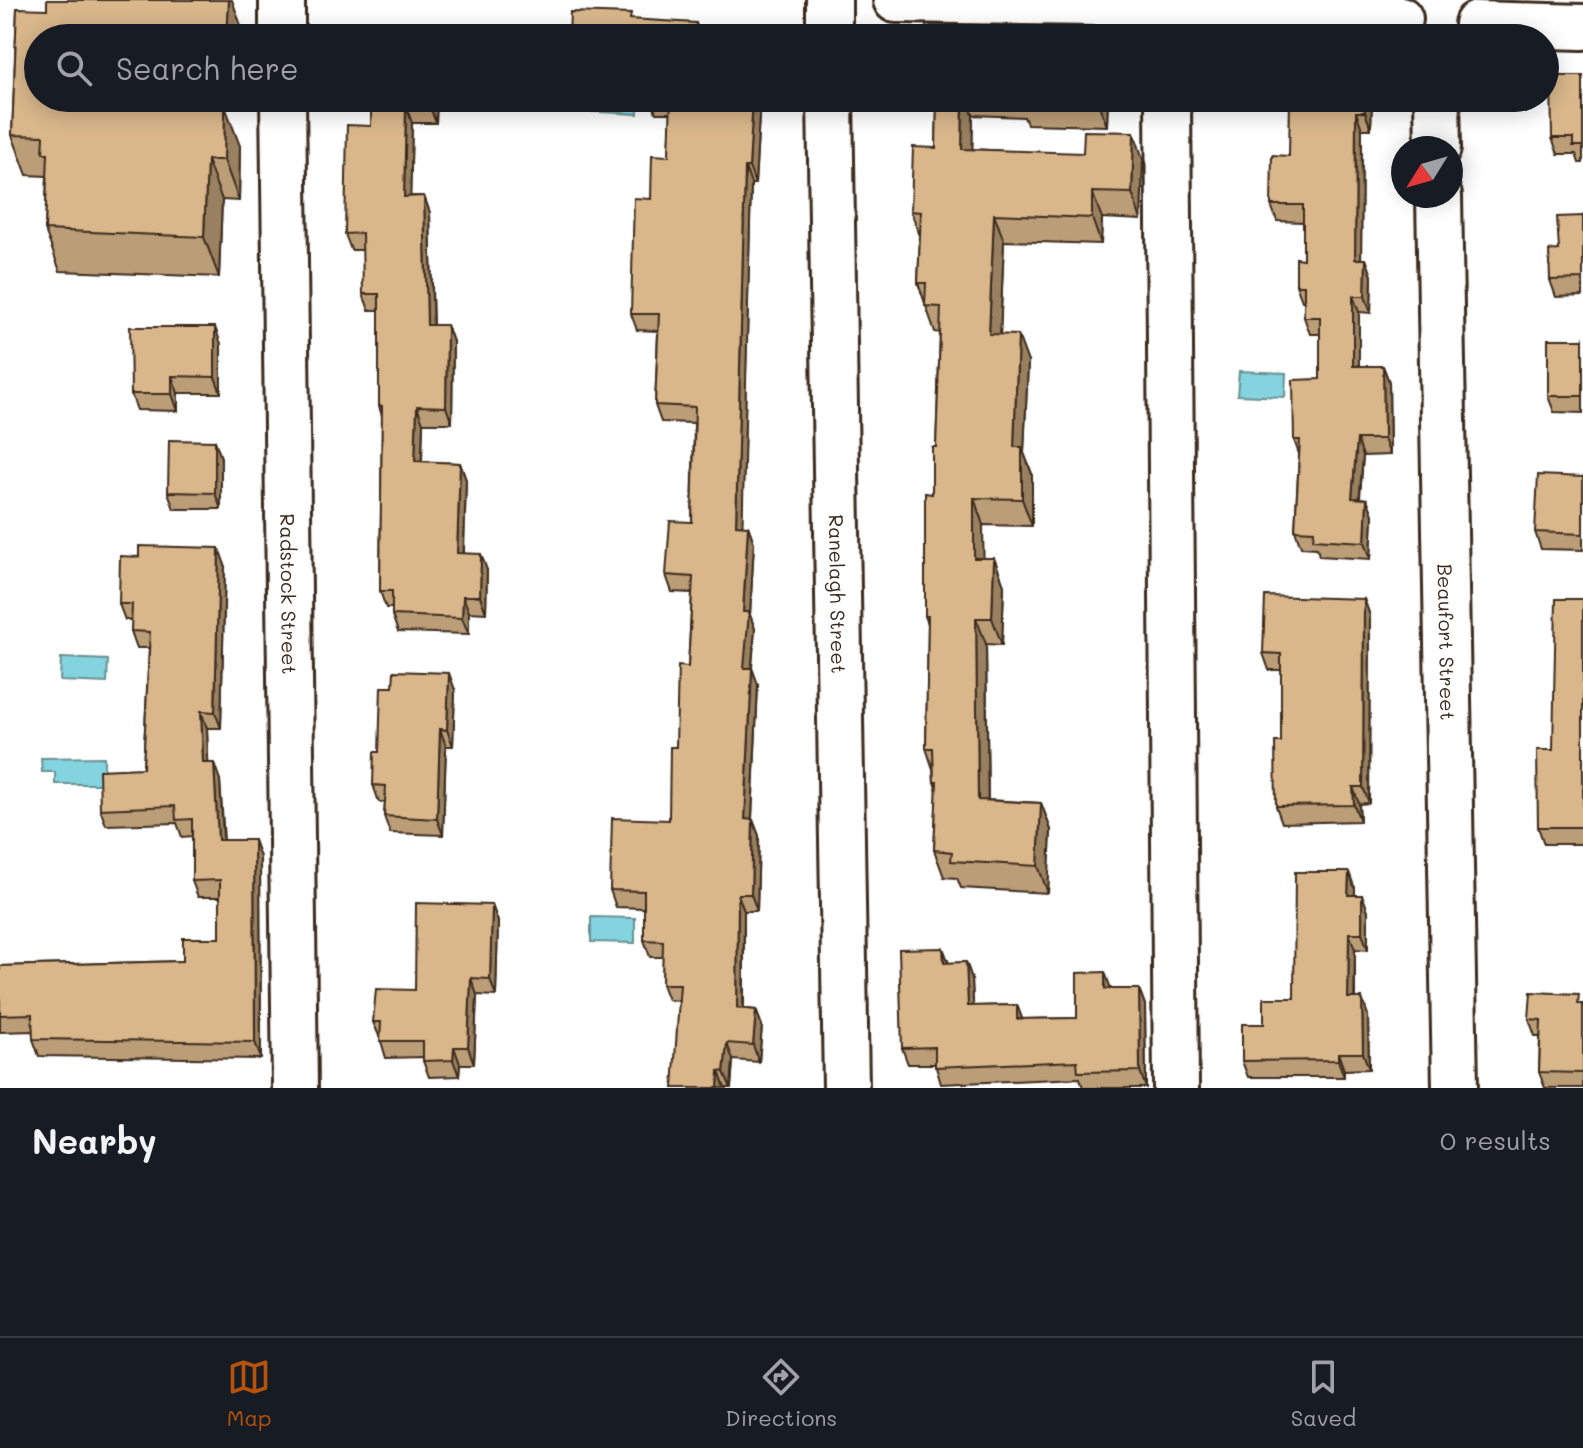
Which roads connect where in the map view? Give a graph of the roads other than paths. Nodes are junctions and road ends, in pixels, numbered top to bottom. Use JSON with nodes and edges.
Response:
{"nodes":[{"id":1,"x":282,"y":0,"type":"edge"},
{"id":2,"x":829,"y":0,"type":"edge"},
{"id":3,"x":896,"y":0,"type":"edge"},
{"id":4,"x":1167,"y":14,"type":"edge"},
{"id":5,"x":1404,"y":19,"type":"edge"},
{"id":6,"x":1474,"y":21,"type":"edge"},
{"id":7,"x":282,"y":24,"type":"edge"},
{"id":8,"x":829,"y":24,"type":"edge"},
{"id":9,"x":1528,"y":24,"type":"edge"},
{"id":10,"x":1559,"y":26,"type":"edge"},
{"id":11,"x":1583,"y":27,"type":"edge"},
{"id":12,"x":283,"y":112,"type":"edge"},
{"id":13,"x":830,"y":112,"type":"edge"},
{"id":14,"x":1168,"y":112,"type":"edge"},
{"id":15,"x":1437,"y":112,"type":"edge"},
{"id":16,"x":1438,"y":136,"type":"edge"},
{"id":17,"x":1439,"y":208,"type":"edge"},
{"id":18,"x":295,"y":1088,"type":"edge"},
{"id":19,"x":846,"y":1088,"type":"edge"},
{"id":20,"x":1176,"y":1088,"type":"edge"},
{"id":21,"x":1455,"y":1088,"type":"edge"}],
"edges":[{"from":1,"to":7,"type":"street"},
{"from":2,"to":8,"type":"street"},
{"from":3,"to":4,"type":"street"},
{"from":4,"to":5,"type":"street"},
{"from":6,"to":9,"type":"street"},
{"from":10,"to":11,"type":"street"},
{"from":12,"to":18,"type":"street","name":"Radstock Street"},
{"from":13,"to":19,"type":"street","name":"Ranelagh Street"},
{"from":14,"to":20,"type":"street"},
{"from":15,"to":16,"type":"street"},
{"from":17,"to":21,"type":"street","name":"Beaufort Street"}]}
